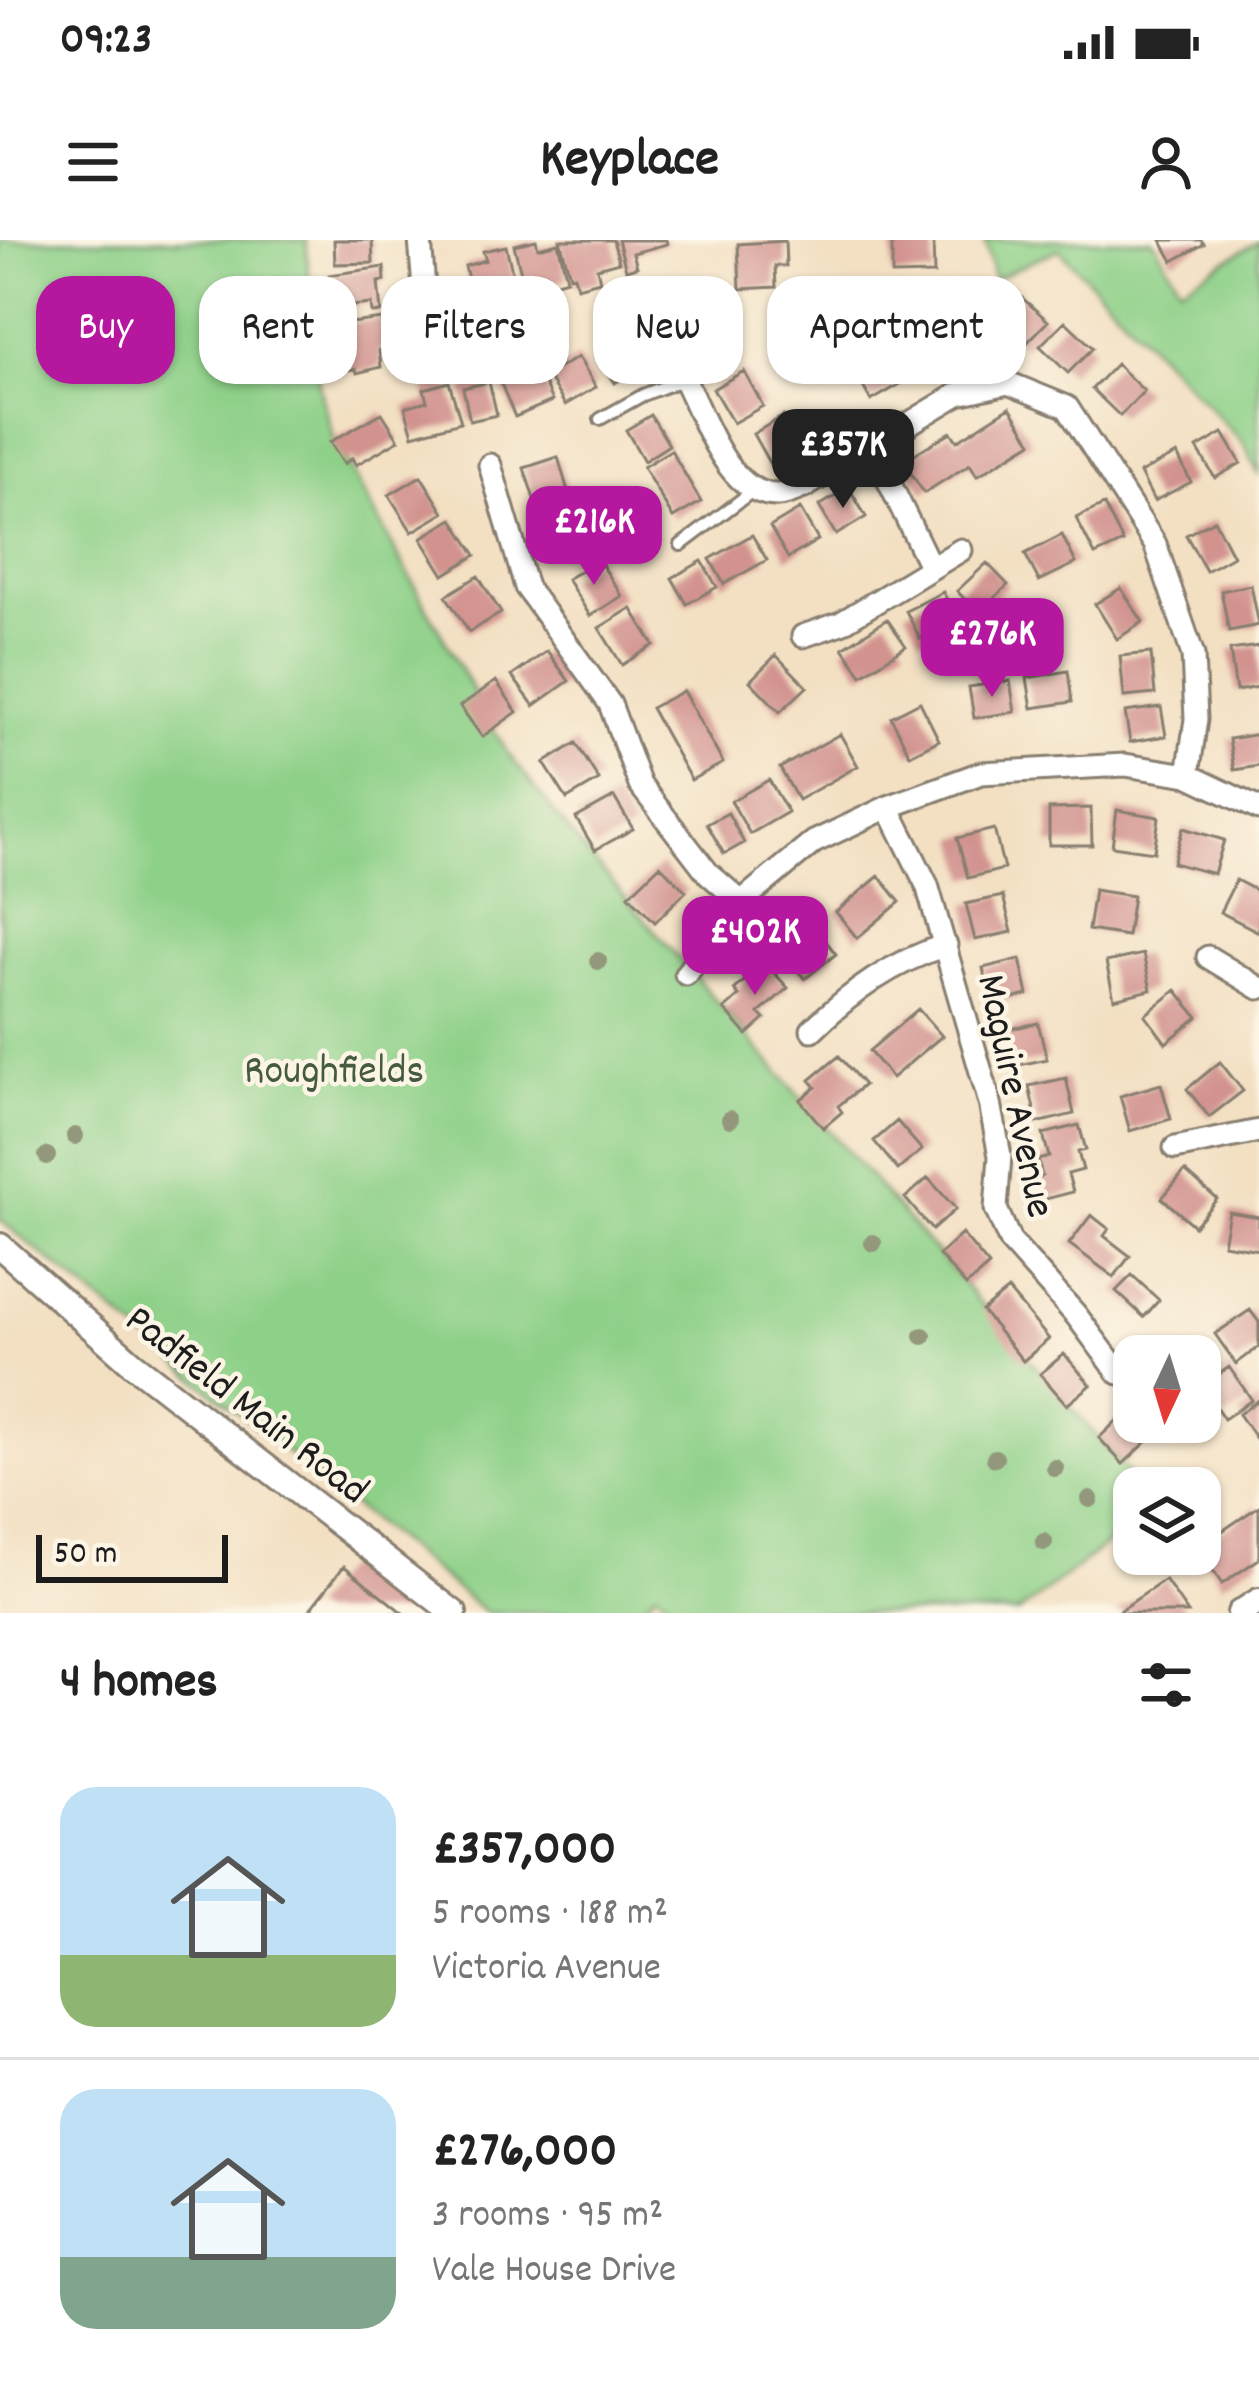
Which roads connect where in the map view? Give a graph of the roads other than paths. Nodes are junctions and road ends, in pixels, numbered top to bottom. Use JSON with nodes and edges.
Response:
{"nodes":[{"id":1,"x":420,"y":240,"type":"edge"},
{"id":2,"x":423,"y":276,"type":"edge"},
{"id":3,"x":671,"y":384,"type":"edge"},
{"id":4,"x":687,"y":384,"type":"edge"},
{"id":5,"x":600,"y":419,"type":"dead end"},
{"id":6,"x":871,"y":446,"type":"junction"},
{"id":7,"x":490,"y":465,"type":"dead end"},
{"id":8,"x":754,"y":490,"type":"junction"},
{"id":9,"x":681,"y":545,"type":"dead end"},
{"id":10,"x":961,"y":550,"type":"dead end"},
{"id":11,"x":930,"y":566,"type":"junction"},
{"id":12,"x":803,"y":636,"type":"dead end"},
{"id":13,"x":1188,"y":776,"type":"junction"},
{"id":14,"x":888,"y":807,"type":"junction"},
{"id":15,"x":1259,"y":809,"type":"edge"},
{"id":16,"x":741,"y":902,"type":"junction"},
{"id":17,"x":946,"y":945,"type":"junction"},
{"id":18,"x":1208,"y":957,"type":"dead end"},
{"id":19,"x":686,"y":974,"type":"dead end"},
{"id":20,"x":1259,"y":988,"type":"edge"},
{"id":21,"x":812,"y":1030,"type":"dead end"},
{"id":22,"x":1259,"y":1131,"type":"edge"},
{"id":23,"x":1175,"y":1148,"type":"dead end"},
{"id":24,"x":0,"y":1246,"type":"edge"},
{"id":25,"x":1113,"y":1364,"type":"edge"},
{"id":26,"x":1259,"y":1601,"type":"edge"},
{"id":27,"x":454,"y":1613,"type":"edge"},
{"id":28,"x":1240,"y":1613,"type":"edge"}],
"edges":[{"from":1,"to":2,"type":"street"},
{"from":3,"to":5,"type":"lane"},
{"from":4,"to":8,"type":"street"},
{"from":6,"to":8,"type":"street"},
{"from":6,"to":11,"type":"street"},
{"from":6,"to":13,"type":"street"},
{"from":7,"to":16,"type":"street"},
{"from":8,"to":9,"type":"lane"},
{"from":10,"to":11,"type":"street"},
{"from":11,"to":12,"type":"street"},
{"from":13,"to":14,"type":"street"},
{"from":13,"to":15,"type":"street"},
{"from":14,"to":16,"type":"street"},
{"from":14,"to":17,"type":"street","name":"Maguire Avenue"},
{"from":16,"to":19,"type":"street"},
{"from":17,"to":21,"type":"street"},
{"from":17,"to":25,"type":"street","name":"Maguire Avenue"},
{"from":18,"to":20,"type":"street"},
{"from":22,"to":23,"type":"street"},
{"from":24,"to":27,"type":"street","name":"Padfield Main Road"},
{"from":26,"to":28,"type":"street"}]}
